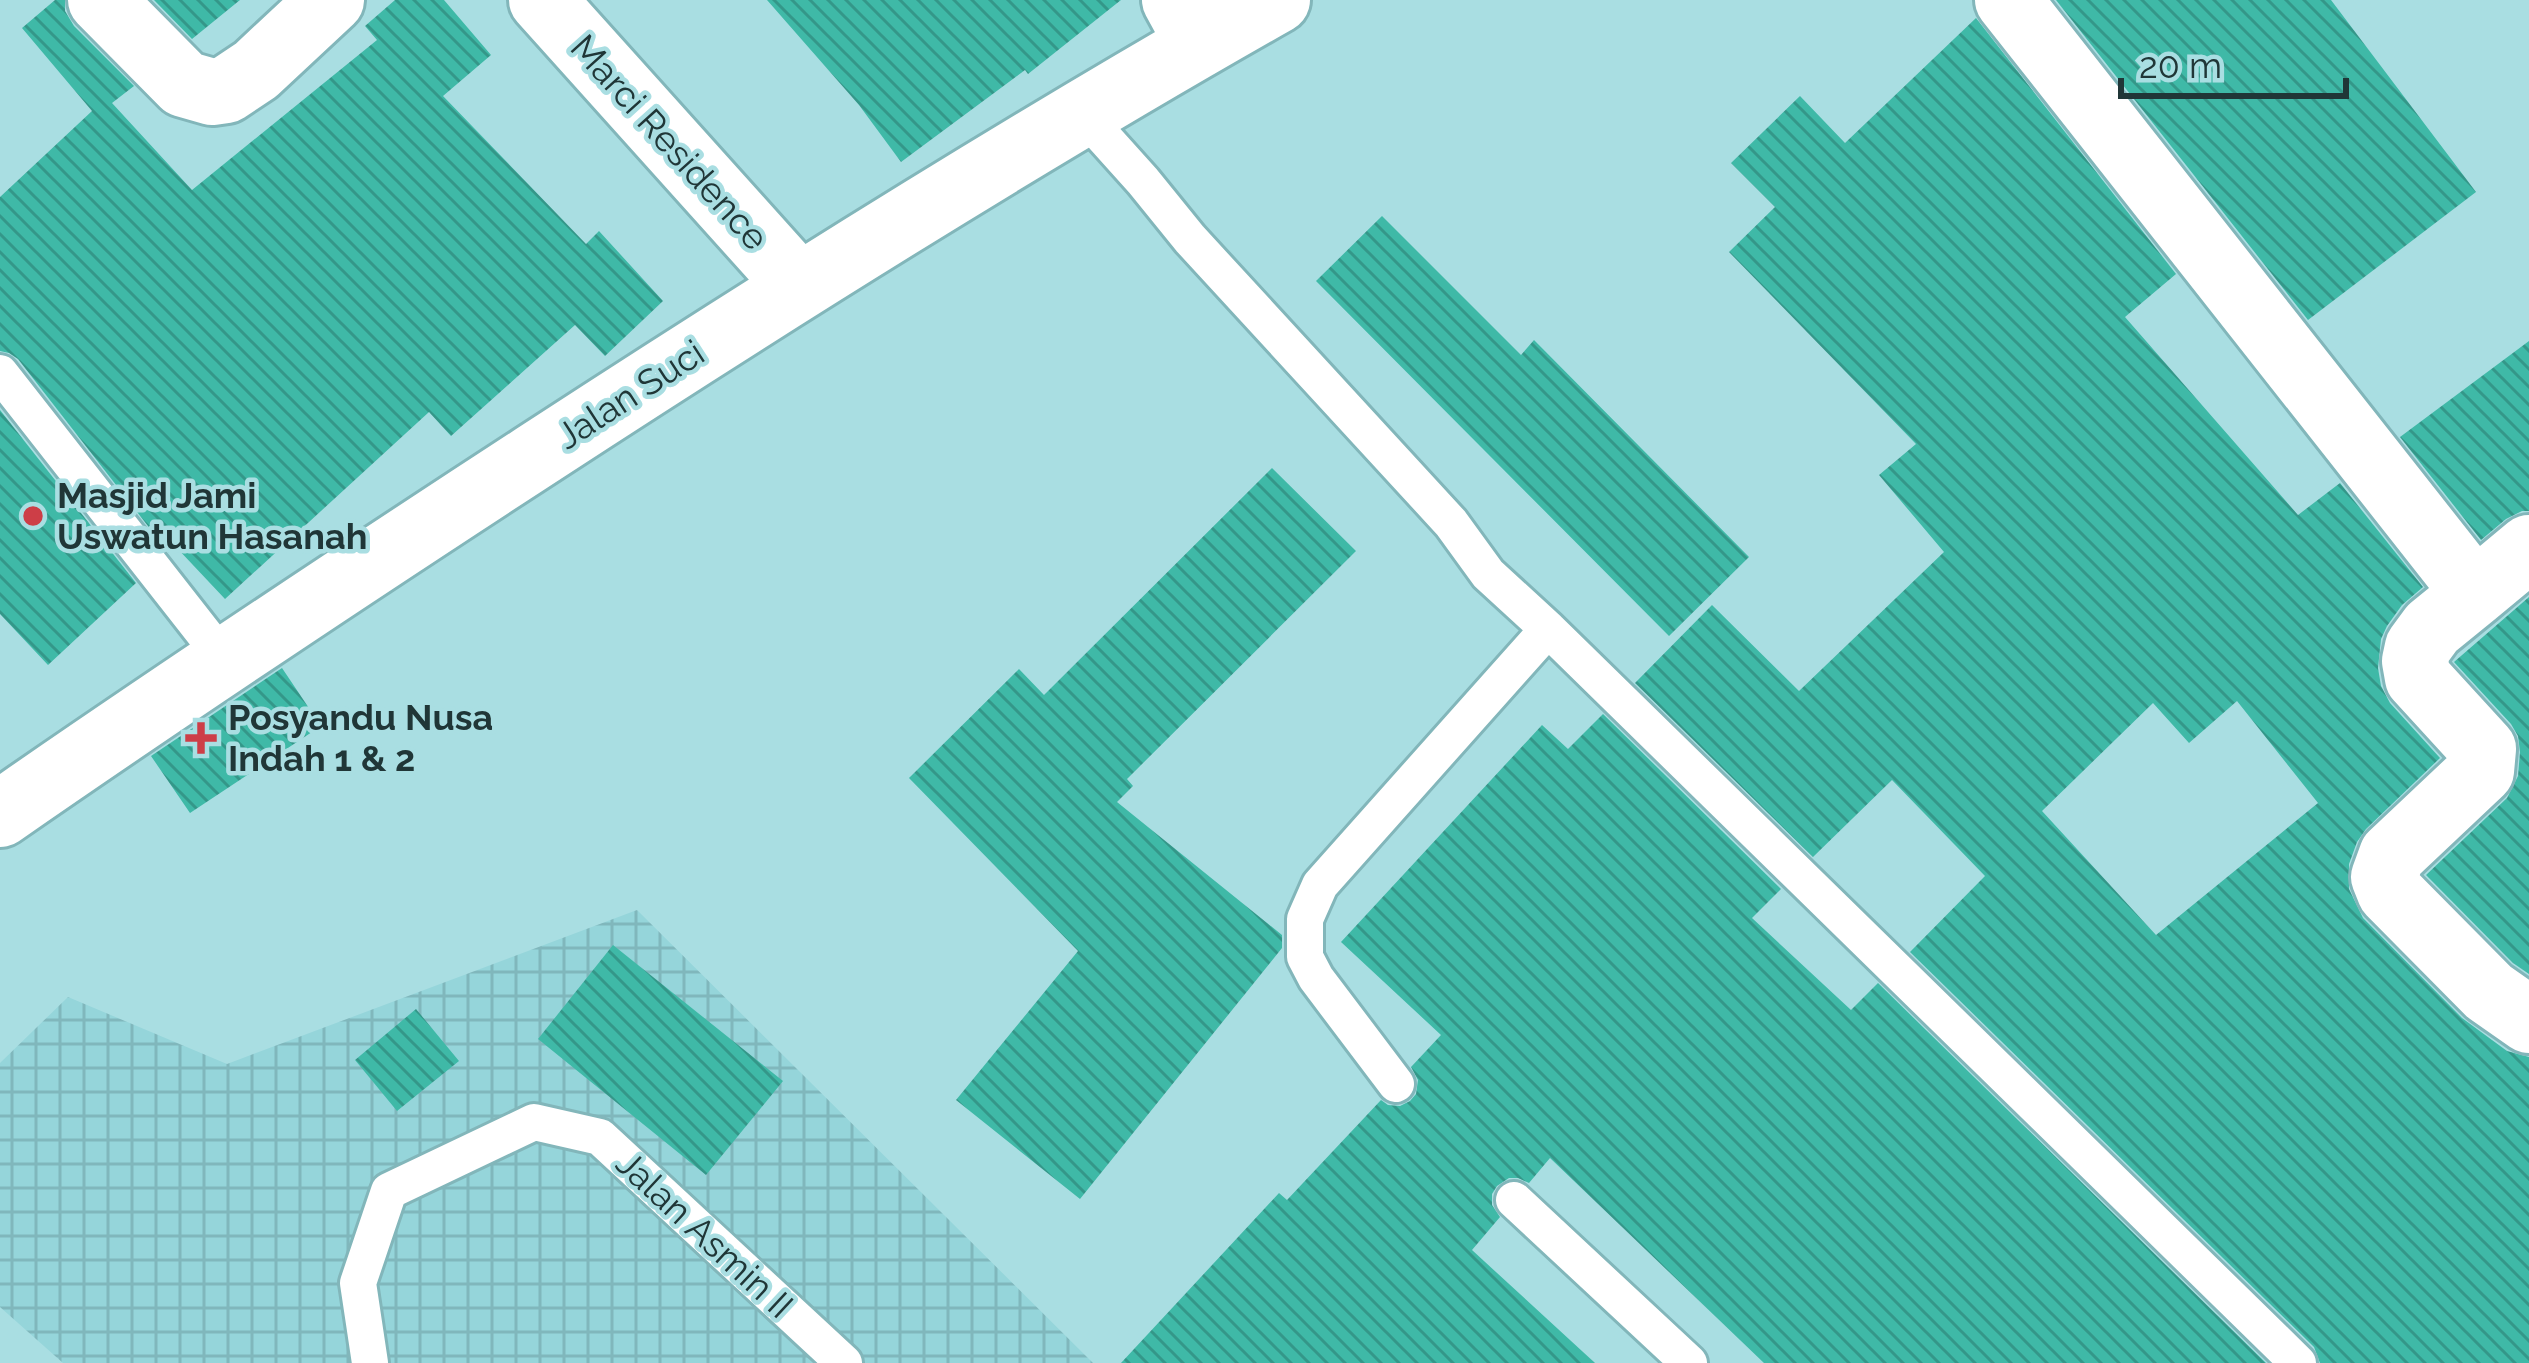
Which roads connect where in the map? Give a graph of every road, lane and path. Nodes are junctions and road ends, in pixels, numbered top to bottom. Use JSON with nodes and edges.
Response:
{"nodes":[{"id":1,"x":101,"y":0,"type":"edge"},
{"id":2,"x":331,"y":0,"type":"edge"},
{"id":3,"x":542,"y":0,"type":"edge"},
{"id":4,"x":1277,"y":0,"type":"edge"},
{"id":5,"x":2008,"y":0,"type":"edge"},
{"id":6,"x":1187,"y":22,"type":"edge"},
{"id":7,"x":1082,"y":112,"type":"junction"},
{"id":8,"x":798,"y":285,"type":"junction"},
{"id":9,"x":0,"y":374,"type":"edge"},
{"id":10,"x":2529,"y":548,"type":"edge"},
{"id":11,"x":2475,"y":593,"type":"junction"},
{"id":12,"x":1548,"y":628,"type":"junction"},
{"id":13,"x":224,"y":659,"type":"junction"},
{"id":14,"x":0,"y":814,"type":"edge"},
{"id":15,"x":2529,"y":1019,"type":"edge"},
{"id":16,"x":1396,"y":1084,"type":"dead end"},
{"id":17,"x":1514,"y":1200,"type":"dead end"},
{"id":18,"x":370,"y":1363,"type":"edge"},
{"id":19,"x":844,"y":1363,"type":"edge"},
{"id":20,"x":1689,"y":1363,"type":"edge"},
{"id":21,"x":2298,"y":1363,"type":"edge"}],
"edges":[{"from":1,"to":2,"type":"street"},
{"from":3,"to":8,"type":"street","name":"Marci Residence"},
{"from":4,"to":6,"type":"street","name":"Jalan Suci"},
{"from":5,"to":11,"type":"street"},
{"from":6,"to":7,"type":"street","name":"Jalan Suci"},
{"from":7,"to":8,"type":"street","name":"Jalan Suci"},
{"from":7,"to":12,"type":"lane"},
{"from":8,"to":13,"type":"street","name":"Jalan Suci"},
{"from":9,"to":13,"type":"lane"},
{"from":10,"to":11,"type":"street"},
{"from":11,"to":15,"type":"street"},
{"from":12,"to":16,"type":"lane"},
{"from":12,"to":21,"type":"lane"},
{"from":13,"to":14,"type":"street","name":"Jalan Suci"},
{"from":17,"to":20,"type":"lane"},
{"from":18,"to":19,"type":"lane","name":"Jalan Asmin II"}]}
